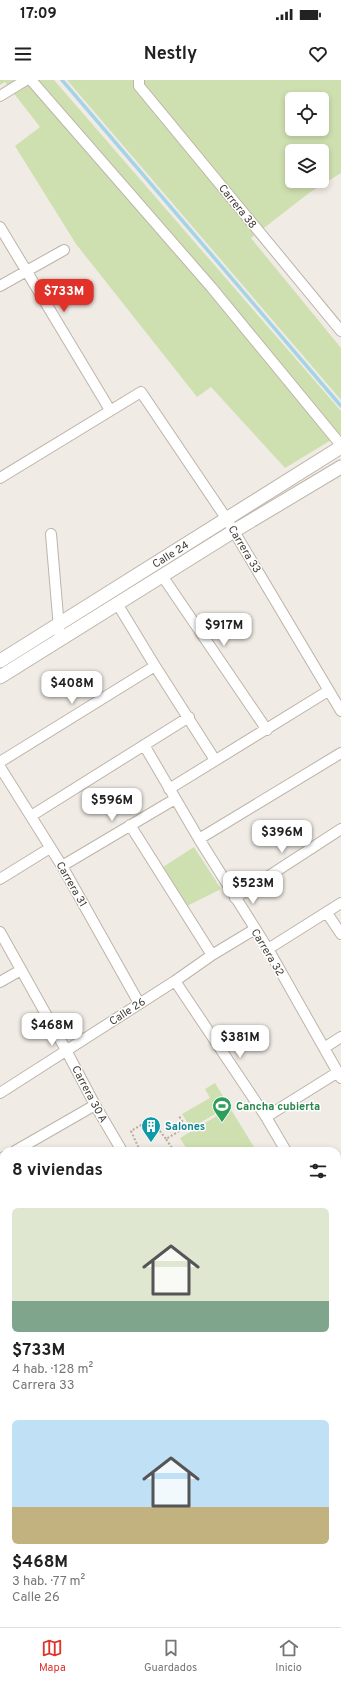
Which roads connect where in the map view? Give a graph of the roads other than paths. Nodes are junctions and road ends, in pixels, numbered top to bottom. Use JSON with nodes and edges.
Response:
{"nodes":[{"id":1,"x":26,"y":80,"type":"edge"},
{"id":2,"x":31,"y":80,"type":"edge"},
{"id":3,"x":139,"y":80,"type":"edge"},
{"id":4,"x":0,"y":96,"type":"edge"},
{"id":5,"x":0,"y":227,"type":"edge"},
{"id":6,"x":64,"y":250,"type":"dead end"},
{"id":7,"x":25,"y":271,"type":"junction"},
{"id":8,"x":0,"y":286,"type":"edge"},
{"id":9,"x":341,"y":331,"type":"edge"},
{"id":10,"x":110,"y":410,"type":"junction"},
{"id":11,"x":341,"y":446,"type":"edge"},
{"id":12,"x":312,"y":465,"type":"junction"},
{"id":13,"x":341,"y":466,"type":"edge"},
{"id":14,"x":324,"y":477,"type":"junction"},
{"id":15,"x":0,"y":478,"type":"edge"},
{"id":16,"x":226,"y":518,"type":"junction"},
{"id":17,"x":234,"y":531,"type":"junction"},
{"id":18,"x":51,"y":534,"type":"dead end"},
{"id":19,"x":163,"y":576,"type":"junction"},
{"id":20,"x":118,"y":605,"type":"junction"},
{"id":21,"x":58,"y":624,"type":"junction"},
{"id":22,"x":60,"y":640,"type":"junction"},
{"id":23,"x":0,"y":661,"type":"edge"},
{"id":24,"x":155,"y":666,"type":"junction"},
{"id":25,"x":0,"y":677,"type":"edge"},
{"id":26,"x":328,"y":691,"type":"junction"},
{"id":27,"x":341,"y":711,"type":"edge"},
{"id":28,"x":189,"y":717,"type":"junction"},
{"id":29,"x":267,"y":730,"type":"junction"},
{"id":30,"x":144,"y":745,"type":"junction"},
{"id":31,"x":341,"y":754,"type":"edge"},
{"id":32,"x":215,"y":760,"type":"junction"},
{"id":33,"x":0,"y":762,"type":"edge"},
{"id":34,"x":0,"y":767,"type":"edge"},
{"id":35,"x":170,"y":788,"type":"junction"},
{"id":36,"x":175,"y":799,"type":"junction"},
{"id":37,"x":31,"y":816,"type":"junction"},
{"id":38,"x":130,"y":825,"type":"junction"},
{"id":39,"x":341,"y":828,"type":"edge"},
{"id":40,"x":199,"y":839,"type":"junction"},
{"id":41,"x":50,"y":848,"type":"junction"},
{"id":42,"x":62,"y":866,"type":"junction"},
{"id":43,"x":0,"y":879,"type":"edge"},
{"id":44,"x":235,"y":898,"type":"junction"},
{"id":45,"x":341,"y":903,"type":"edge"},
{"id":46,"x":327,"y":913,"type":"junction"},
{"id":47,"x":255,"y":929,"type":"junction"},
{"id":48,"x":0,"y":932,"type":"edge"},
{"id":49,"x":341,"y":934,"type":"edge"},
{"id":50,"x":268,"y":949,"type":"junction"},
{"id":51,"x":212,"y":955,"type":"junction"},
{"id":52,"x":21,"y":970,"type":"junction"},
{"id":53,"x":175,"y":981,"type":"junction"},
{"id":54,"x":0,"y":982,"type":"edge"},
{"id":55,"x":139,"y":1003,"type":"junction"},
{"id":56,"x":341,"y":1038,"type":"edge"},
{"id":57,"x":324,"y":1048,"type":"junction"},
{"id":58,"x":66,"y":1050,"type":"junction"},
{"id":59,"x":339,"y":1075,"type":"edge"},
{"id":60,"x":0,"y":1094,"type":"edge"},
{"id":61,"x":95,"y":1105,"type":"junction"},
{"id":62,"x":266,"y":1117,"type":"junction"},
{"id":63,"x":22,"y":1147,"type":"edge"},
{"id":64,"x":120,"y":1147,"type":"edge"},
{"id":65,"x":284,"y":1147,"type":"edge"}],
"edges":[{"from":1,"to":4,"type":"street"},
{"from":2,"to":11,"type":"street"},
{"from":3,"to":9,"type":"street","name":"Carrera 38"},
{"from":5,"to":7,"type":"street"},
{"from":6,"to":7,"type":"street"},
{"from":7,"to":8,"type":"street"},
{"from":7,"to":10,"type":"street"},
{"from":10,"to":15,"type":"street"},
{"from":10,"to":16,"type":"street","name":"Carrera 33"},
{"from":11,"to":12,"type":"street","name":"Calle 24"},
{"from":12,"to":14,"type":"street"},
{"from":12,"to":16,"type":"street","name":"Calle 24"},
{"from":13,"to":14,"type":"street","name":"Calle 24"},
{"from":14,"to":17,"type":"street","name":"Calle 24"},
{"from":16,"to":17,"type":"street","name":"Carrera 33"},
{"from":16,"to":21,"type":"street","name":"Calle 24"},
{"from":17,"to":19,"type":"street","name":"Calle 24"},
{"from":17,"to":26,"type":"street","name":"Carrera 33"},
{"from":18,"to":21,"type":"street"},
{"from":19,"to":20,"type":"street","name":"Calle 24"},
{"from":19,"to":29,"type":"street"},
{"from":20,"to":22,"type":"street","name":"Calle 24"},
{"from":20,"to":24,"type":"street"},
{"from":21,"to":22,"type":"street"},
{"from":21,"to":23,"type":"street","name":"Calle 24"},
{"from":22,"to":25,"type":"street","name":"Calle 24"},
{"from":24,"to":28,"type":"street"},
{"from":24,"to":33,"type":"street"},
{"from":26,"to":27,"type":"street","name":"Carrera 33"},
{"from":26,"to":29,"type":"street"},
{"from":28,"to":30,"type":"street"},
{"from":28,"to":32,"type":"street"},
{"from":29,"to":32,"type":"street"},
{"from":30,"to":35,"type":"street","name":"Carrera 32"},
{"from":30,"to":37,"type":"street"},
{"from":31,"to":40,"type":"street"},
{"from":32,"to":35,"type":"street"},
{"from":34,"to":37,"type":"street","name":"Carrera 31"},
{"from":35,"to":36,"type":"street","name":"Carrera 32"},
{"from":36,"to":38,"type":"street"},
{"from":36,"to":40,"type":"street","name":"Carrera 32"},
{"from":37,"to":41,"type":"street","name":"Carrera 31"},
{"from":38,"to":42,"type":"street"},
{"from":38,"to":51,"type":"street"},
{"from":39,"to":44,"type":"street"},
{"from":40,"to":44,"type":"street","name":"Carrera 32"},
{"from":41,"to":42,"type":"street","name":"Carrera 31"},
{"from":41,"to":43,"type":"street"},
{"from":42,"to":55,"type":"street","name":"Carrera 31"},
{"from":44,"to":47,"type":"street","name":"Carrera 32"},
{"from":45,"to":46,"type":"street"},
{"from":46,"to":49,"type":"street"},
{"from":46,"to":50,"type":"street"},
{"from":47,"to":50,"type":"street","name":"Carrera 32"},
{"from":47,"to":51,"type":"street","name":"Calle 26"},
{"from":48,"to":52,"type":"street","name":"Carrera 30 A"},
{"from":50,"to":57,"type":"street","name":"Carrera 32"},
{"from":51,"to":53,"type":"street","name":"Calle 26"},
{"from":52,"to":54,"type":"street"},
{"from":52,"to":58,"type":"street","name":"Carrera 30 A"},
{"from":53,"to":55,"type":"street","name":"Calle 26"},
{"from":53,"to":62,"type":"street"},
{"from":55,"to":58,"type":"street","name":"Calle 26"},
{"from":56,"to":57,"type":"street"},
{"from":57,"to":59,"type":"street","name":"Carrera 32"},
{"from":58,"to":60,"type":"street","name":"Calle 26"},
{"from":58,"to":61,"type":"street","name":"Carrera 30 A"},
{"from":59,"to":62,"type":"street"},
{"from":61,"to":63,"type":"street"},
{"from":61,"to":64,"type":"street","name":"Carrera 30 A"},
{"from":62,"to":65,"type":"street"}]}
